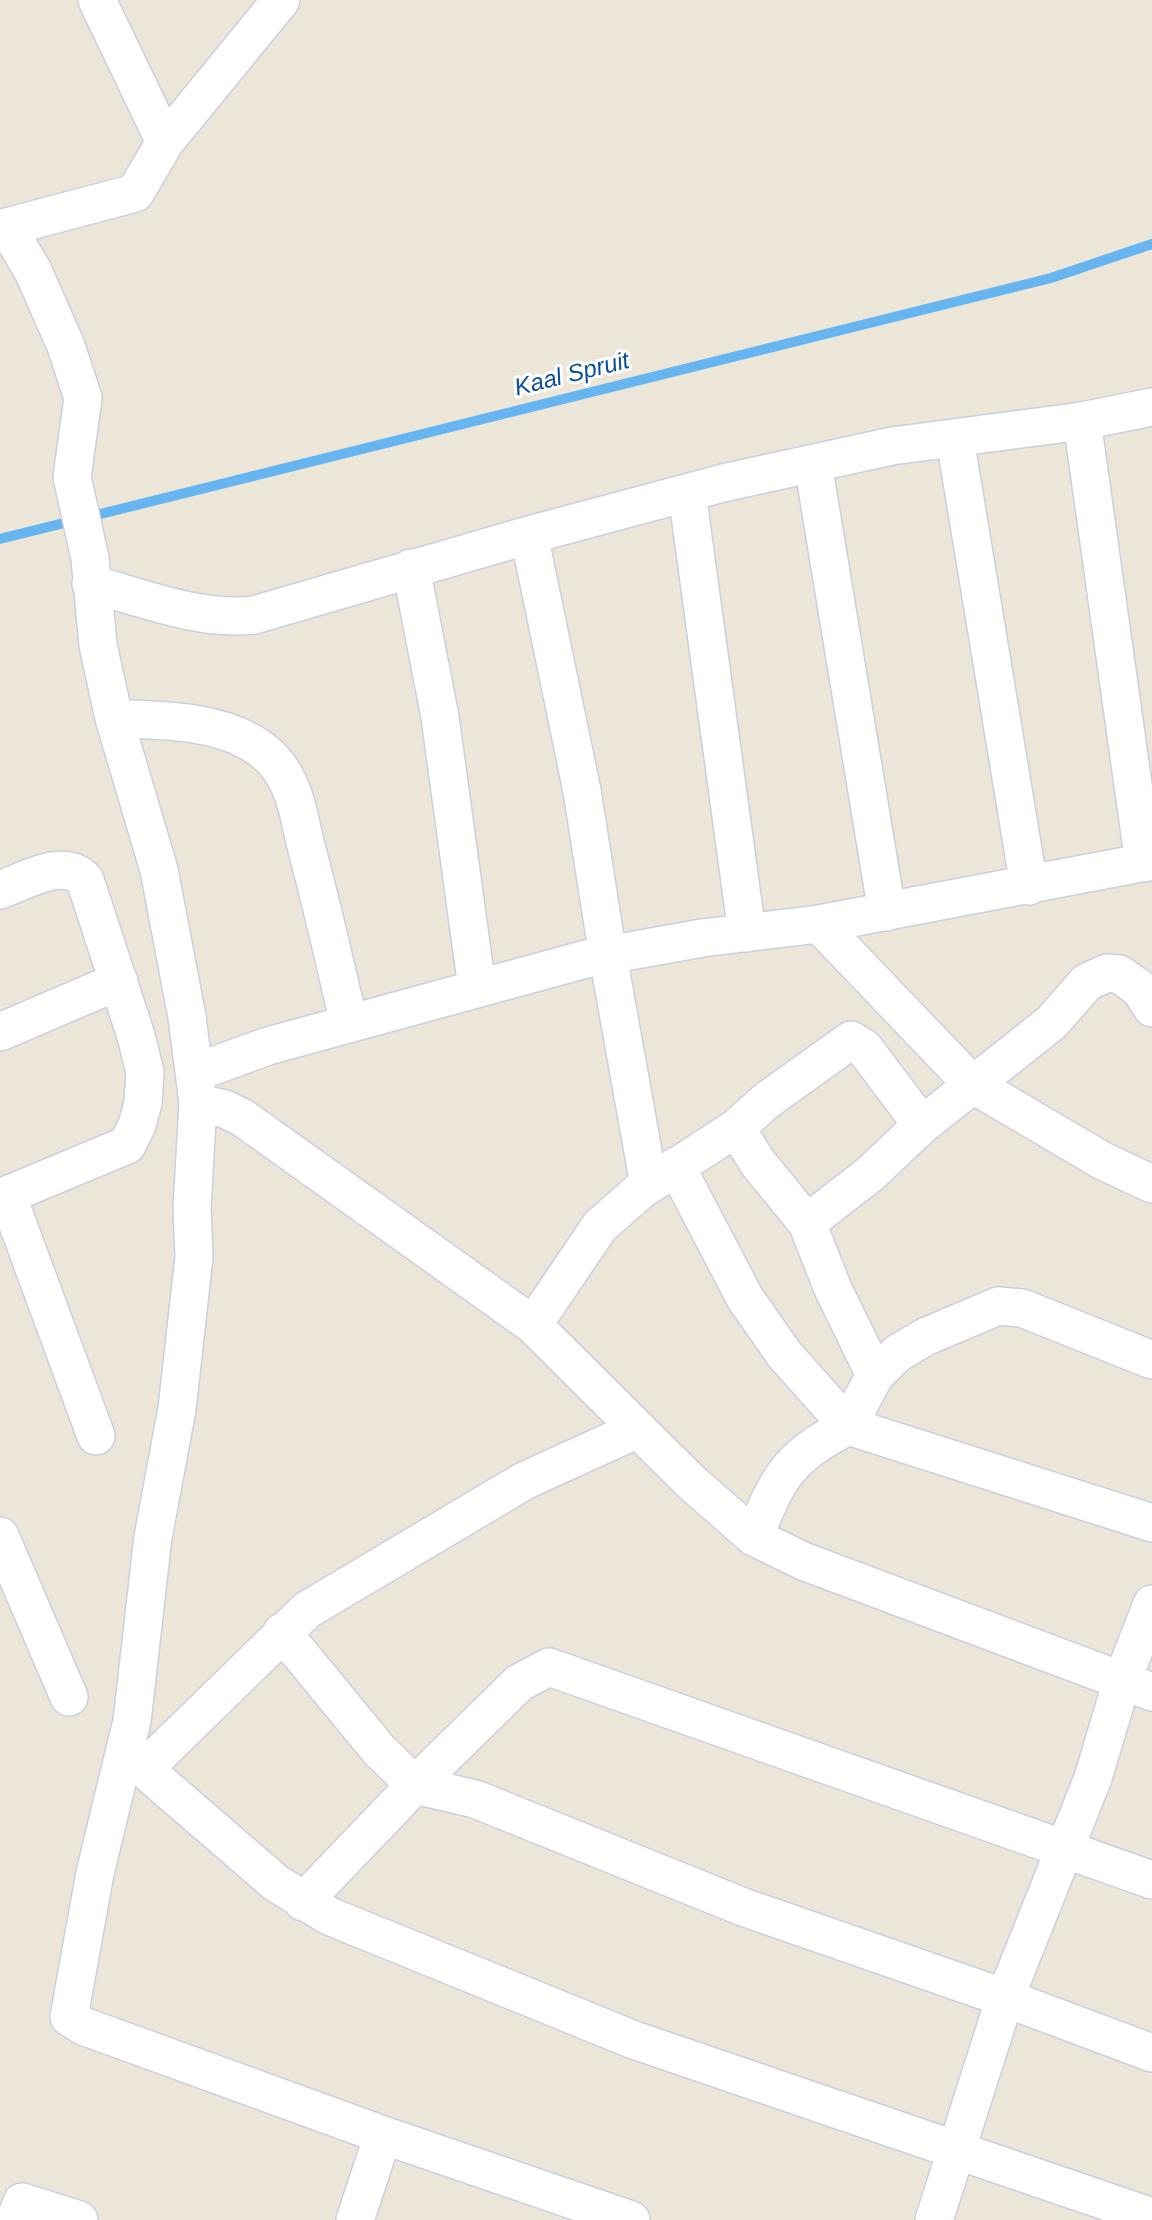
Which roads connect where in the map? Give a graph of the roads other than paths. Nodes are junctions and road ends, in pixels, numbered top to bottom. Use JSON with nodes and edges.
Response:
{"nodes":[{"id":1,"x":97,"y":0,"type":"edge"},
{"id":2,"x":281,"y":0,"type":"edge"},
{"id":3,"x":165,"y":142,"type":"junction"},
{"id":4,"x":2,"y":221,"type":"edge"},
{"id":5,"x":1152,"y":408,"type":"edge"},
{"id":6,"x":1082,"y":421,"type":"junction"},
{"id":7,"x":955,"y":439,"type":"junction"},
{"id":8,"x":813,"y":464,"type":"junction"},
{"id":9,"x":687,"y":493,"type":"junction"},
{"id":10,"x":529,"y":535,"type":"junction"},
{"id":11,"x":411,"y":568,"type":"junction"},
{"id":12,"x":91,"y":571,"type":"junction"},
{"id":13,"x":114,"y":718,"type":"junction"},
{"id":14,"x":1148,"y":862,"type":"edge"},
{"id":15,"x":1029,"y":886,"type":"junction"},
{"id":16,"x":0,"y":890,"type":"edge"},
{"id":17,"x":887,"y":912,"type":"junction"},
{"id":18,"x":819,"y":924,"type":"junction"},
{"id":19,"x":747,"y":933,"type":"junction"},
{"id":20,"x":608,"y":956,"type":"junction"},
{"id":21,"x":119,"y":982,"type":"junction"},
{"id":22,"x":477,"y":988,"type":"junction"},
{"id":23,"x":1152,"y":1008,"type":"edge"},
{"id":24,"x":349,"y":1023,"type":"junction"},
{"id":25,"x":0,"y":1032,"type":"edge"},
{"id":26,"x":972,"y":1084,"type":"junction"},
{"id":27,"x":196,"y":1088,"type":"junction"},
{"id":28,"x":922,"y":1125,"type":"junction"},
{"id":29,"x":736,"y":1128,"type":"junction"},
{"id":30,"x":663,"y":1175,"type":"junction"},
{"id":31,"x":1152,"y":1184,"type":"edge"},
{"id":32,"x":4,"y":1196,"type":"edge"},
{"id":33,"x":807,"y":1223,"type":"junction"},
{"id":34,"x":533,"y":1325,"type":"junction"},
{"id":35,"x":1152,"y":1360,"type":"edge"},
{"id":36,"x":875,"y":1375,"type":"junction"},
{"id":37,"x":848,"y":1426,"type":"junction"},
{"id":38,"x":638,"y":1429,"type":"junction"},
{"id":39,"x":96,"y":1436,"type":"dead end"},
{"id":40,"x":1152,"y":1523,"type":"edge"},
{"id":41,"x":0,"y":1536,"type":"edge"},
{"id":42,"x":754,"y":1536,"type":"junction"},
{"id":43,"x":1152,"y":1604,"type":"edge"},
{"id":44,"x":282,"y":1632,"type":"junction"},
{"id":45,"x":1137,"y":1686,"type":"edge"},
{"id":46,"x":69,"y":1698,"type":"dead end"},
{"id":47,"x":134,"y":1765,"type":"junction"},
{"id":48,"x":415,"y":1785,"type":"junction"},
{"id":49,"x":1063,"y":1850,"type":"junction"},
{"id":50,"x":1152,"y":1880,"type":"edge"},
{"id":51,"x":303,"y":1902,"type":"junction"},
{"id":52,"x":1005,"y":1998,"type":"junction"},
{"id":53,"x":1152,"y":2053,"type":"edge"},
{"id":54,"x":383,"y":2135,"type":"junction"},
{"id":55,"x":956,"y":2149,"type":"junction"},
{"id":56,"x":12,"y":2206,"type":"edge"},
{"id":57,"x":1152,"y":2217,"type":"edge"},
{"id":58,"x":79,"y":2220,"type":"edge"},
{"id":59,"x":355,"y":2220,"type":"edge"},
{"id":60,"x":631,"y":2220,"type":"edge"},
{"id":61,"x":934,"y":2220,"type":"edge"}],
"edges":[{"from":1,"to":3,"type":"street"},
{"from":2,"to":3,"type":"street"},
{"from":3,"to":4,"type":"street"},
{"from":4,"to":12,"type":"street"},
{"from":5,"to":6,"type":"street"},
{"from":6,"to":7,"type":"street"},
{"from":6,"to":14,"type":"street"},
{"from":7,"to":8,"type":"street"},
{"from":7,"to":15,"type":"street"},
{"from":8,"to":9,"type":"street"},
{"from":8,"to":17,"type":"street"},
{"from":9,"to":10,"type":"street"},
{"from":9,"to":19,"type":"street"},
{"from":10,"to":11,"type":"street"},
{"from":10,"to":20,"type":"street"},
{"from":11,"to":12,"type":"street"},
{"from":11,"to":22,"type":"street"},
{"from":12,"to":13,"type":"street"},
{"from":13,"to":24,"type":"street"},
{"from":13,"to":27,"type":"street"},
{"from":14,"to":15,"type":"street"},
{"from":15,"to":17,"type":"street"},
{"from":16,"to":21,"type":"street"},
{"from":17,"to":18,"type":"street"},
{"from":18,"to":19,"type":"street"},
{"from":18,"to":26,"type":"street"},
{"from":19,"to":20,"type":"street"},
{"from":20,"to":22,"type":"street"},
{"from":20,"to":30,"type":"street"},
{"from":21,"to":25,"type":"street"},
{"from":21,"to":32,"type":"street"},
{"from":22,"to":24,"type":"street"},
{"from":23,"to":26,"type":"street"},
{"from":24,"to":27,"type":"street"},
{"from":26,"to":28,"type":"street"},
{"from":26,"to":31,"type":"street"},
{"from":27,"to":34,"type":"street"},
{"from":27,"to":47,"type":"street"},
{"from":28,"to":29,"type":"street"},
{"from":28,"to":33,"type":"street"},
{"from":29,"to":30,"type":"street"},
{"from":29,"to":33,"type":"street"},
{"from":30,"to":34,"type":"street"},
{"from":30,"to":37,"type":"street"},
{"from":32,"to":39,"type":"street"},
{"from":33,"to":36,"type":"street"},
{"from":34,"to":38,"type":"street"},
{"from":35,"to":36,"type":"street"},
{"from":36,"to":37,"type":"street"},
{"from":37,"to":40,"type":"street"},
{"from":37,"to":42,"type":"street"},
{"from":38,"to":42,"type":"street"},
{"from":38,"to":44,"type":"street"},
{"from":41,"to":46,"type":"street"},
{"from":42,"to":45,"type":"street"},
{"from":43,"to":45,"type":"street"},
{"from":44,"to":47,"type":"street"},
{"from":44,"to":48,"type":"street"},
{"from":45,"to":49,"type":"street"},
{"from":47,"to":51,"type":"street"},
{"from":47,"to":54,"type":"street"},
{"from":48,"to":49,"type":"street"},
{"from":48,"to":51,"type":"street"},
{"from":48,"to":52,"type":"street"},
{"from":49,"to":50,"type":"street"},
{"from":49,"to":52,"type":"street"},
{"from":51,"to":55,"type":"street"},
{"from":52,"to":53,"type":"street"},
{"from":52,"to":55,"type":"street"},
{"from":54,"to":59,"type":"street"},
{"from":54,"to":60,"type":"street"},
{"from":55,"to":57,"type":"street"},
{"from":55,"to":61,"type":"street"},
{"from":56,"to":58,"type":"street"}]}
